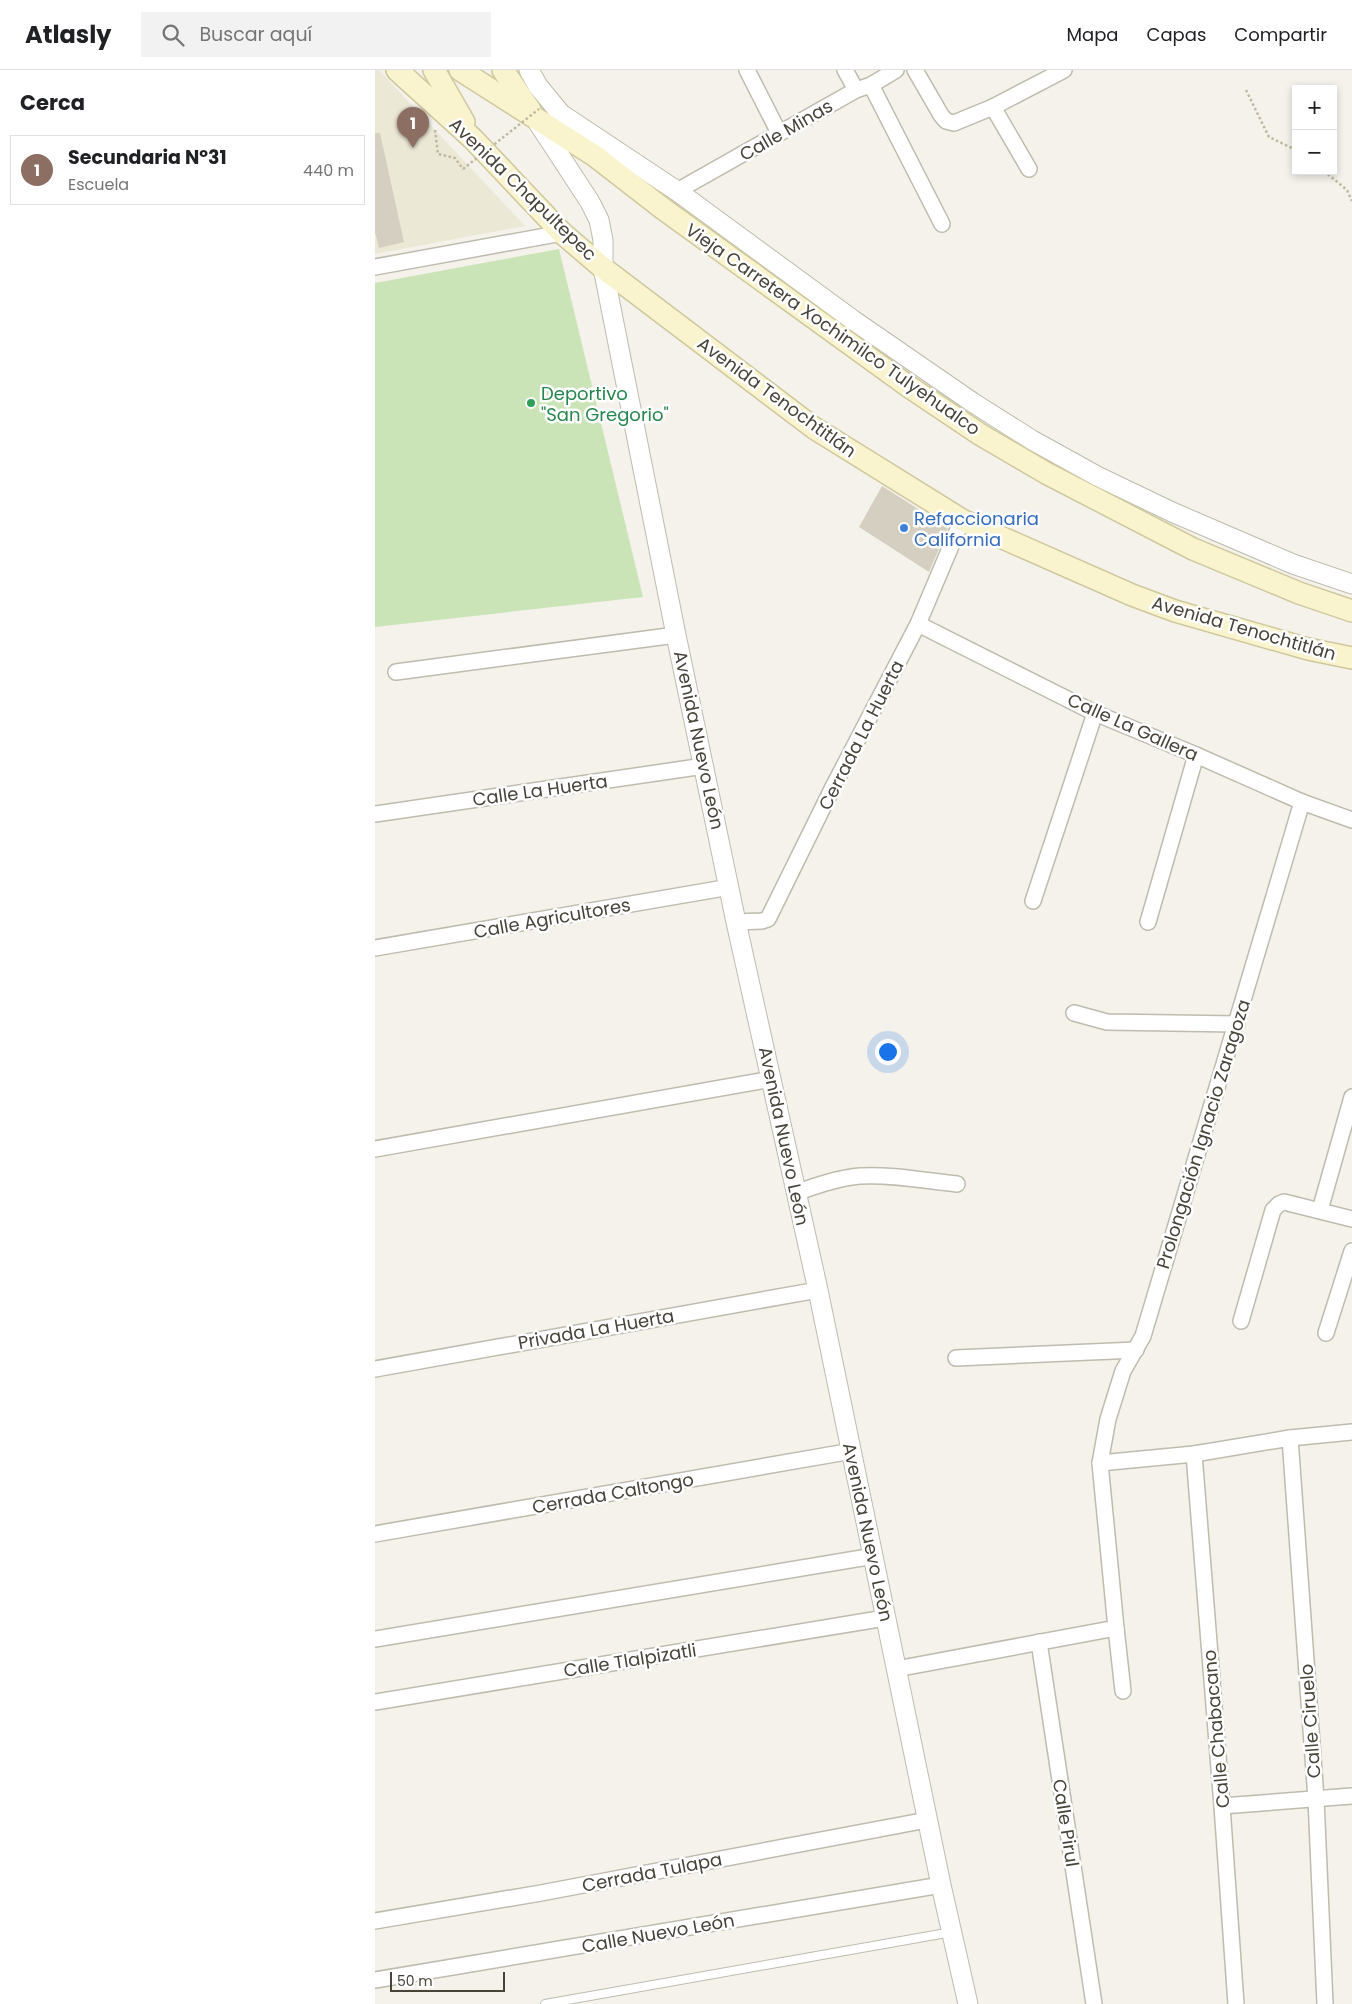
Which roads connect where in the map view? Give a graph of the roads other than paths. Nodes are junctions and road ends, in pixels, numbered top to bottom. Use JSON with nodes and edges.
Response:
{"nodes":[{"id":1,"x":397,"y":70,"type":"edge"},
{"id":2,"x":434,"y":70,"type":"edge"},
{"id":3,"x":460,"y":70,"type":"edge"},
{"id":4,"x":503,"y":70,"type":"edge"},
{"id":5,"x":529,"y":70,"type":"edge"},
{"id":6,"x":747,"y":70,"type":"edge"},
{"id":7,"x":845,"y":70,"type":"edge"},
{"id":8,"x":896,"y":70,"type":"edge"},
{"id":9,"x":915,"y":70,"type":"edge"},
{"id":10,"x":1064,"y":70,"type":"edge"},
{"id":11,"x":871,"y":85,"type":"junction"},
{"id":12,"x":856,"y":90,"type":"junction"},
{"id":13,"x":993,"y":107,"type":"junction"},
{"id":14,"x":546,"y":117,"type":"junction"},
{"id":15,"x":779,"y":133,"type":"junction"},
{"id":16,"x":473,"y":139,"type":"junction"},
{"id":17,"x":1029,"y":169,"type":"dead end"},
{"id":18,"x":677,"y":191,"type":"junction"},
{"id":19,"x":942,"y":224,"type":"dead end"},
{"id":20,"x":562,"y":233,"type":"junction"},
{"id":21,"x":375,"y":267,"type":"edge"},
{"id":22,"x":603,"y":268,"type":"junction"},
{"id":23,"x":962,"y":520,"type":"junction"},
{"id":24,"x":1352,"y":584,"type":"edge"},
{"id":25,"x":1352,"y":611,"type":"edge"},
{"id":26,"x":918,"y":624,"type":"junction"},
{"id":27,"x":676,"y":635,"type":"junction"},
{"id":28,"x":1352,"y":658,"type":"edge"},
{"id":29,"x":395,"y":672,"type":"dead end"},
{"id":30,"x":1095,"y":713,"type":"junction"},
{"id":31,"x":1196,"y":755,"type":"junction"},
{"id":32,"x":704,"y":766,"type":"junction"},
{"id":33,"x":1302,"y":802,"type":"junction"},
{"id":34,"x":375,"y":814,"type":"edge"},
{"id":35,"x":1352,"y":820,"type":"edge"},
{"id":36,"x":730,"y":887,"type":"junction"},
{"id":37,"x":1033,"y":901,"type":"dead end"},
{"id":38,"x":736,"y":922,"type":"junction"},
{"id":39,"x":1148,"y":922,"type":"dead end"},
{"id":40,"x":375,"y":948,"type":"edge"},
{"id":41,"x":1074,"y":1013,"type":"dead end"},
{"id":42,"x":1237,"y":1024,"type":"junction"},
{"id":43,"x":772,"y":1079,"type":"junction"},
{"id":44,"x":1352,"y":1097,"type":"edge"},
{"id":45,"x":375,"y":1148,"type":"edge"},
{"id":46,"x":957,"y":1184,"type":"dead end"},
{"id":47,"x":796,"y":1192,"type":"junction"},
{"id":48,"x":1320,"y":1210,"type":"junction"},
{"id":49,"x":1352,"y":1219,"type":"edge"},
{"id":50,"x":1352,"y":1251,"type":"edge"},
{"id":51,"x":817,"y":1290,"type":"junction"},
{"id":52,"x":1241,"y":1321,"type":"dead end"},
{"id":53,"x":1326,"y":1333,"type":"dead end"},
{"id":54,"x":1136,"y":1350,"type":"junction"},
{"id":55,"x":956,"y":1358,"type":"dead end"},
{"id":56,"x":375,"y":1368,"type":"edge"},
{"id":57,"x":1352,"y":1432,"type":"edge"},
{"id":58,"x":1290,"y":1438,"type":"junction"},
{"id":59,"x":851,"y":1451,"type":"junction"},
{"id":60,"x":1194,"y":1454,"type":"junction"},
{"id":61,"x":1100,"y":1462,"type":"junction"},
{"id":62,"x":375,"y":1534,"type":"edge"},
{"id":63,"x":874,"y":1556,"type":"junction"},
{"id":64,"x":885,"y":1618,"type":"junction"},
{"id":65,"x":1116,"y":1628,"type":"junction"},
{"id":66,"x":375,"y":1639,"type":"edge"},
{"id":67,"x":1039,"y":1642,"type":"junction"},
{"id":68,"x":896,"y":1669,"type":"junction"},
{"id":69,"x":1123,"y":1691,"type":"dead end"},
{"id":70,"x":375,"y":1702,"type":"edge"},
{"id":71,"x":1352,"y":1796,"type":"edge"},
{"id":72,"x":1315,"y":1799,"type":"junction"},
{"id":73,"x":1222,"y":1806,"type":"junction"},
{"id":74,"x":927,"y":1820,"type":"junction"},
{"id":75,"x":941,"y":1885,"type":"junction"},
{"id":76,"x":375,"y":1921,"type":"edge"},
{"id":77,"x":952,"y":1932,"type":"junction"},
{"id":78,"x":375,"y":1980,"type":"edge"},
{"id":79,"x":545,"y":2004,"type":"edge"},
{"id":80,"x":968,"y":2004,"type":"edge"},
{"id":81,"x":1094,"y":2004,"type":"edge"},
{"id":82,"x":1236,"y":2004,"type":"edge"},
{"id":83,"x":1325,"y":2004,"type":"edge"}],
"edges":[{"from":1,"to":16,"type":"main road","name":"Avenida Chapultepec"},
{"from":2,"to":16,"type":"main road"},
{"from":3,"to":14,"type":"main road","name":"Vieja Carretera Xochimilco Tulyehualco"},
{"from":4,"to":14,"type":"main road"},
{"from":5,"to":14,"type":"street"},
{"from":6,"to":15,"type":"street"},
{"from":7,"to":12,"type":"street"},
{"from":8,"to":11,"type":"street","name":"Calle Minas"},
{"from":9,"to":13,"type":"street"},
{"from":10,"to":13,"type":"street"},
{"from":11,"to":12,"type":"street","name":"Calle Minas"},
{"from":11,"to":19,"type":"street"},
{"from":12,"to":15,"type":"street","name":"Calle Minas"},
{"from":13,"to":17,"type":"street"},
{"from":14,"to":18,"type":"street"},
{"from":14,"to":22,"type":"street","name":"Avenida Nuevo León"},
{"from":14,"to":25,"type":"main road","name":"Vieja Carretera Xochimilco Tulyehualco"},
{"from":15,"to":18,"type":"street","name":"Calle Minas"},
{"from":16,"to":20,"type":"main road","name":"Avenida Chapultepec"},
{"from":18,"to":24,"type":"street"},
{"from":20,"to":21,"type":"street"},
{"from":20,"to":22,"type":"main road","name":"Avenida Chapultepec"},
{"from":22,"to":23,"type":"main road","name":"Avenida Tenochtitlán"},
{"from":22,"to":27,"type":"street","name":"Avenida Nuevo León"},
{"from":23,"to":26,"type":"street","name":"Cerrada La Huerta"},
{"from":23,"to":28,"type":"main road","name":"Avenida Tenochtitlán"},
{"from":26,"to":30,"type":"street","name":"Calle La Gallera"},
{"from":26,"to":38,"type":"street","name":"Cerrada La Huerta"},
{"from":27,"to":29,"type":"street"},
{"from":27,"to":32,"type":"street","name":"Avenida Nuevo León"},
{"from":30,"to":31,"type":"street","name":"Calle La Gallera"},
{"from":30,"to":37,"type":"street"},
{"from":31,"to":33,"type":"street","name":"Calle La Gallera"},
{"from":31,"to":39,"type":"street"},
{"from":32,"to":34,"type":"street","name":"Calle La Huerta"},
{"from":32,"to":36,"type":"street","name":"Avenida Nuevo León"},
{"from":33,"to":35,"type":"street","name":"Calle La Gallera"},
{"from":33,"to":42,"type":"street","name":"Prolongación Ignacio Zaragoza"},
{"from":36,"to":38,"type":"street","name":"Avenida Nuevo León"},
{"from":36,"to":40,"type":"street","name":"Calle Agricultores"},
{"from":38,"to":43,"type":"street","name":"Avenida Nuevo León"},
{"from":41,"to":42,"type":"street"},
{"from":42,"to":54,"type":"street","name":"Prolongación Ignacio Zaragoza"},
{"from":43,"to":45,"type":"street"},
{"from":43,"to":47,"type":"street","name":"Avenida Nuevo León"},
{"from":44,"to":48,"type":"street"},
{"from":46,"to":47,"type":"street"},
{"from":47,"to":51,"type":"street","name":"Avenida Nuevo León"},
{"from":48,"to":49,"type":"street"},
{"from":48,"to":52,"type":"street"},
{"from":50,"to":53,"type":"street"},
{"from":51,"to":56,"type":"street","name":"Privada La Huerta"},
{"from":51,"to":59,"type":"street","name":"Avenida Nuevo León"},
{"from":54,"to":55,"type":"street"},
{"from":54,"to":61,"type":"street","name":"Prolongación Ignacio Zaragoza"},
{"from":57,"to":58,"type":"street"},
{"from":58,"to":60,"type":"street"},
{"from":58,"to":72,"type":"street","name":"Calle Ciruelo"},
{"from":59,"to":62,"type":"street","name":"Cerrada Caltongo"},
{"from":59,"to":63,"type":"street","name":"Avenida Nuevo León"},
{"from":60,"to":61,"type":"street"},
{"from":60,"to":73,"type":"street","name":"Calle Chabacano"},
{"from":61,"to":65,"type":"street","name":"Prolongación Ignacio Zaragoza"},
{"from":63,"to":64,"type":"street","name":"Avenida Nuevo León"},
{"from":63,"to":66,"type":"street"},
{"from":64,"to":68,"type":"street","name":"Avenida Nuevo León"},
{"from":64,"to":70,"type":"street","name":"Calle Tlalpizatli"},
{"from":65,"to":67,"type":"street"},
{"from":65,"to":69,"type":"street","name":"Prolongación Ignacio Zaragoza"},
{"from":67,"to":68,"type":"street"},
{"from":67,"to":81,"type":"street","name":"Calle Pirul"},
{"from":68,"to":74,"type":"street","name":"Avenida Nuevo León"},
{"from":71,"to":72,"type":"street"},
{"from":72,"to":73,"type":"street"},
{"from":72,"to":83,"type":"street","name":"Calle Ciruelo"},
{"from":73,"to":82,"type":"street","name":"Calle Chabacano"},
{"from":74,"to":75,"type":"street","name":"Avenida Nuevo León"},
{"from":74,"to":76,"type":"street","name":"Cerrada Tulapa"},
{"from":75,"to":77,"type":"street","name":"Avenida Nuevo León"},
{"from":75,"to":78,"type":"street","name":"Calle Nuevo León"},
{"from":77,"to":79,"type":"lane"},
{"from":77,"to":80,"type":"street","name":"Avenida Nuevo León"}]}
